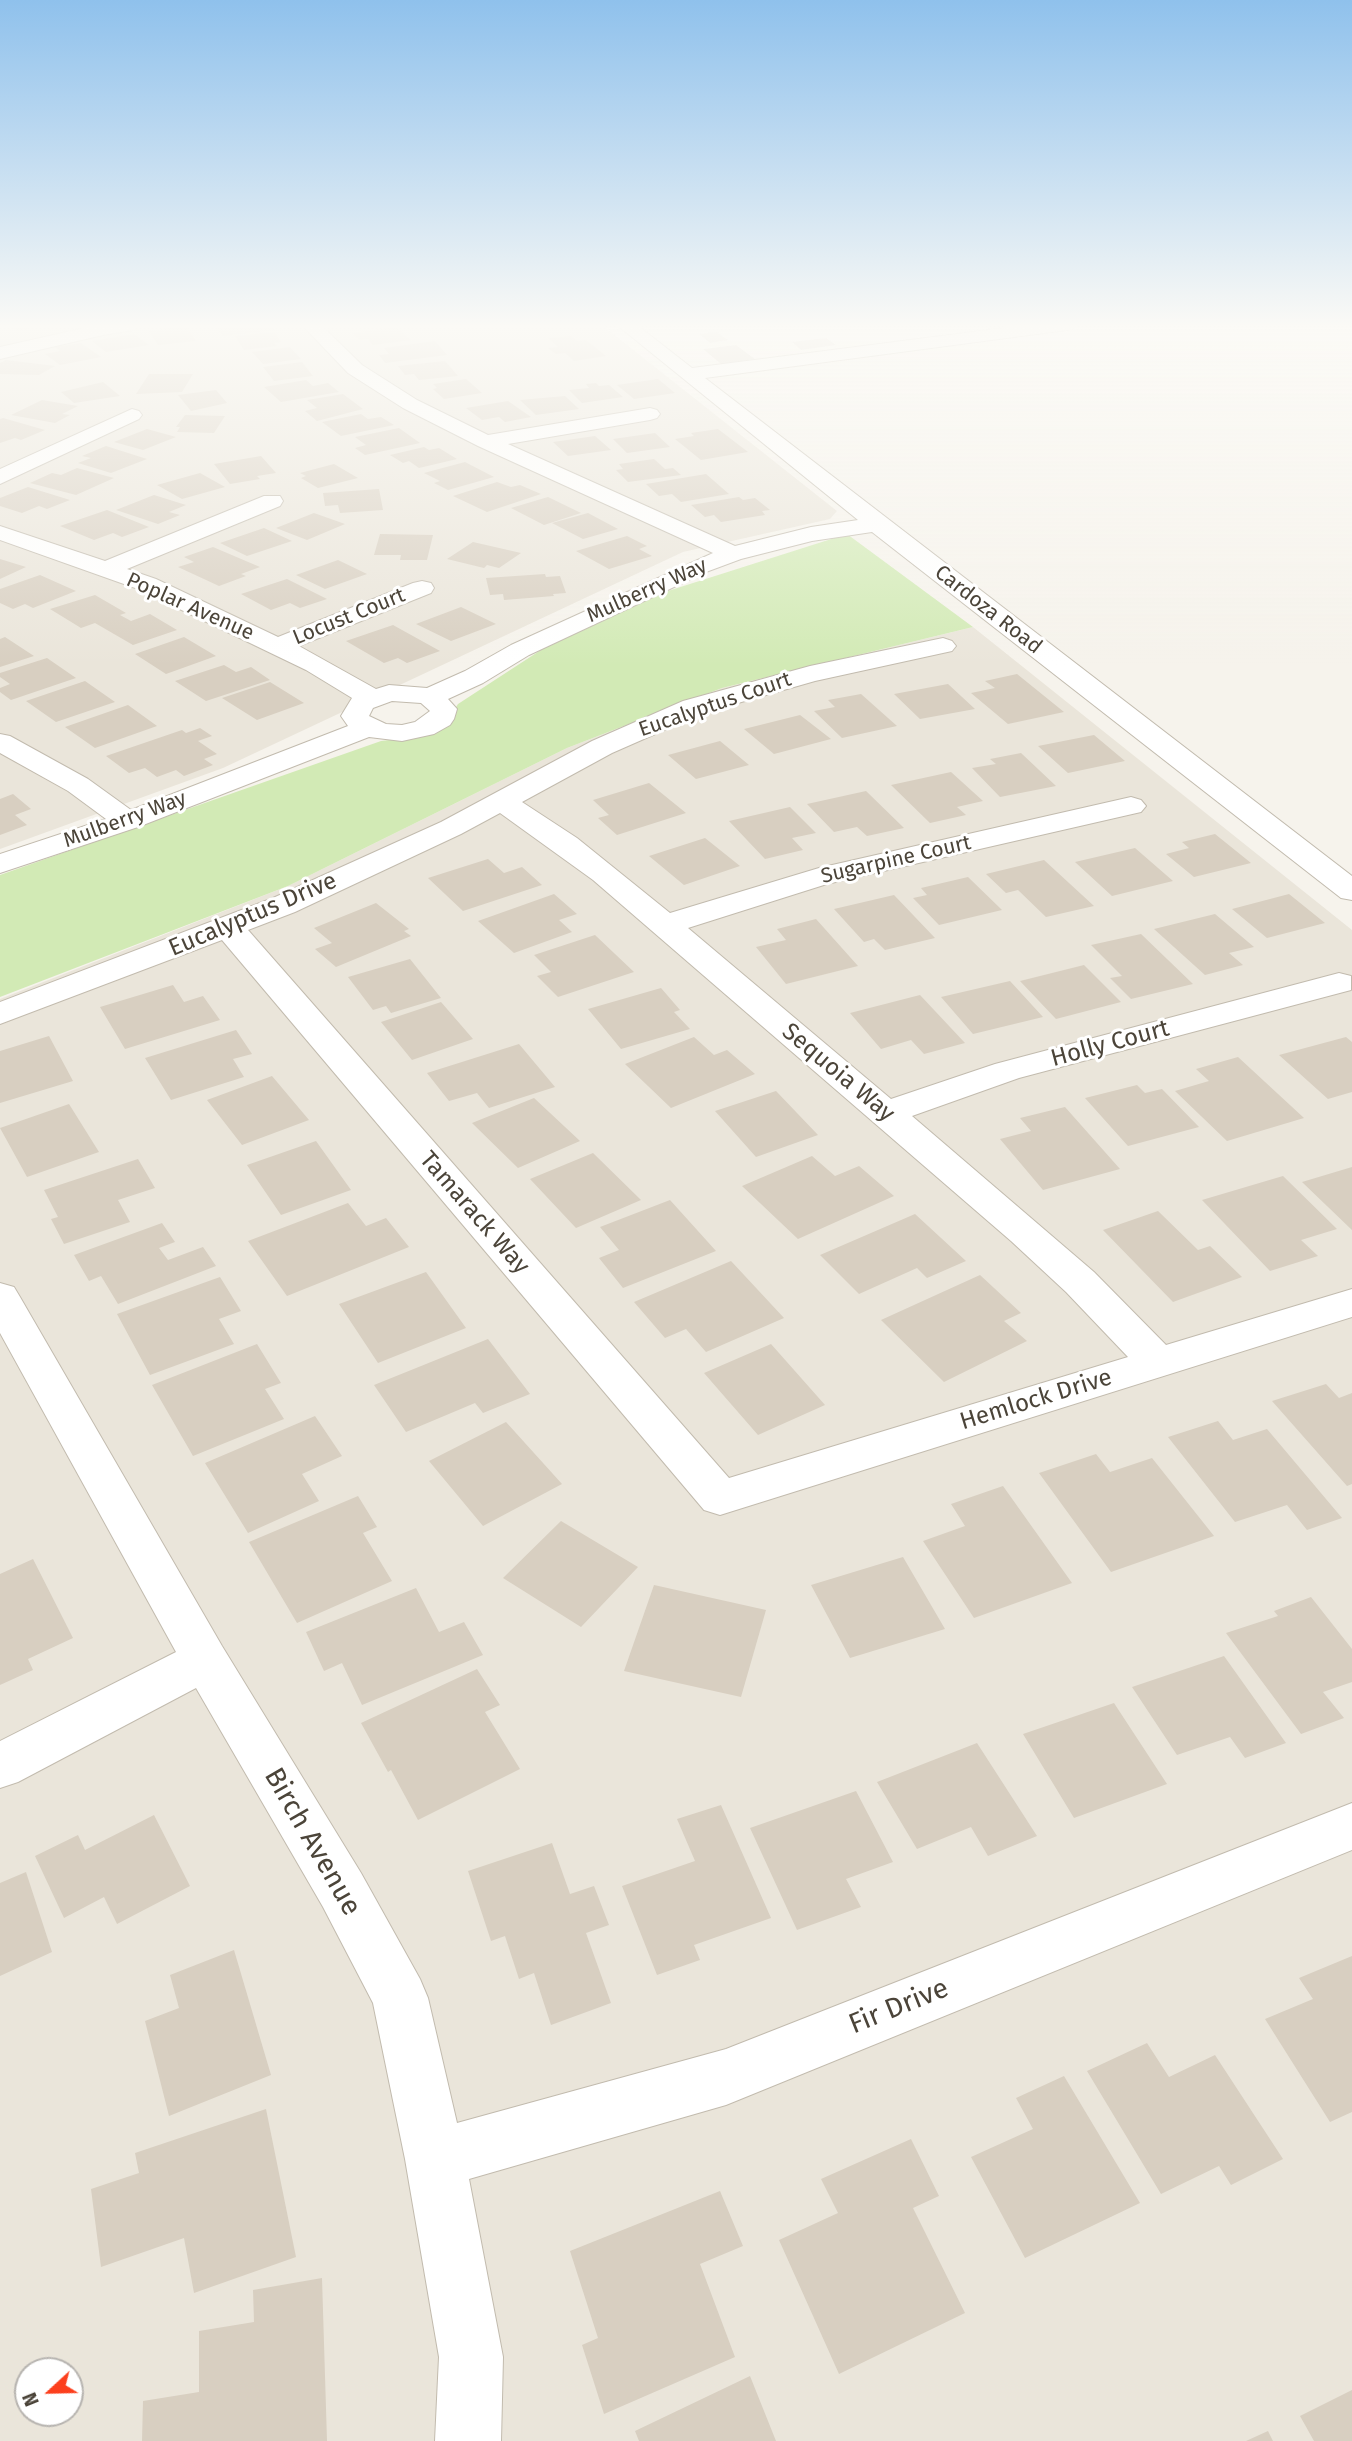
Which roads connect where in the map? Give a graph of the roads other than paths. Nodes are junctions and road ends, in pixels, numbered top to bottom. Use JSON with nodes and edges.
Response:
{"nodes":[{"id":1,"x":81,"y":439,"type":"edge"},
{"id":2,"x":479,"y":439,"type":"edge"},
{"id":3,"x":503,"y":439,"type":"edge"},
{"id":4,"x":770,"y":439,"type":"edge"},
{"id":5,"x":485,"y":442,"type":"junction"},
{"id":6,"x":0,"y":477,"type":"edge"},
{"id":7,"x":271,"y":502,"type":"dead end"},
{"id":8,"x":877,"y":524,"type":"junction"},
{"id":9,"x":0,"y":533,"type":"edge"},
{"id":10,"x":733,"y":554,"type":"junction"},
{"id":11,"x":106,"y":569,"type":"junction"},
{"id":12,"x":422,"y":588,"type":"dead end"},
{"id":13,"x":277,"y":646,"type":"junction"},
{"id":14,"x":943,"y":646,"type":"dead end"},
{"id":15,"x":430,"y":696,"type":"junction"},
{"id":16,"x":372,"y":698,"type":"junction"},
{"id":17,"x":368,"y":728,"type":"junction"},
{"id":18,"x":0,"y":742,"type":"edge"},
{"id":19,"x":501,"y":802,"type":"junction"},
{"id":20,"x":1131,"y":806,"type":"dead end"},
{"id":21,"x":128,"y":821,"type":"junction"},
{"id":22,"x":0,"y":864,"type":"edge"},
{"id":23,"x":1352,"y":891,"type":"edge"},
{"id":24,"x":664,"y":925,"type":"junction"},
{"id":25,"x":228,"y":928,"type":"junction"},
{"id":26,"x":1339,"y":984,"type":"dead end"},
{"id":27,"x":0,"y":1014,"type":"edge"},
{"id":28,"x":885,"y":1113,"type":"junction"},
{"id":29,"x":0,"y":1297,"type":"edge"},
{"id":30,"x":1352,"y":1303,"type":"edge"},
{"id":31,"x":13,"y":1349,"type":"edge"},
{"id":32,"x":1158,"y":1363,"type":"junction"},
{"id":33,"x":720,"y":1498,"type":"joint"},
{"id":34,"x":205,"y":1661,"type":"junction"},
{"id":35,"x":0,"y":1766,"type":"edge"},
{"id":36,"x":1352,"y":1826,"type":"edge"},
{"id":37,"x":435,"y":2159,"type":"junction"},
{"id":38,"x":468,"y":2441,"type":"edge"}],
"edges":[{"from":1,"to":6,"type":"street"},
{"from":2,"to":5,"type":"street"},
{"from":3,"to":5,"type":"street"},
{"from":4,"to":8,"type":"street","name":"Cardoza Road"},
{"from":5,"to":10,"type":"street"},
{"from":7,"to":11,"type":"street"},
{"from":8,"to":10,"type":"street","name":"Mulberry Way"},
{"from":8,"to":23,"type":"street","name":"Cardoza Road"},
{"from":9,"to":11,"type":"street","name":"Poplar Avenue"},
{"from":10,"to":15,"type":"street","name":"Mulberry Way"},
{"from":11,"to":13,"type":"street","name":"Poplar Avenue"},
{"from":12,"to":13,"type":"street","name":"Locust Court"},
{"from":13,"to":16,"type":"street","name":"Poplar Avenue"},
{"from":14,"to":19,"type":"street","name":"Eucalyptus Court"},
{"from":15,"to":16,"type":"street"},
{"from":15,"to":17,"type":"street"},
{"from":16,"to":17,"type":"street"},
{"from":17,"to":21,"type":"street","name":"Mulberry Way"},
{"from":18,"to":21,"type":"street"},
{"from":19,"to":24,"type":"street","name":"Sequoia Way"},
{"from":19,"to":25,"type":"street","name":"Eucalyptus Drive"},
{"from":20,"to":24,"type":"street","name":"Sugarpine Court"},
{"from":21,"to":22,"type":"street","name":"Mulberry Way"},
{"from":24,"to":28,"type":"street","name":"Sequoia Way"},
{"from":25,"to":27,"type":"street","name":"Eucalyptus Drive"},
{"from":25,"to":33,"type":"street","name":"Tamarack Way"},
{"from":26,"to":28,"type":"street","name":"Holly Court"},
{"from":28,"to":32,"type":"street","name":"Sequoia Way"},
{"from":29,"to":31,"type":"street","name":"Birch Avenue"},
{"from":30,"to":32,"type":"street","name":"Hemlock Drive"},
{"from":31,"to":34,"type":"street","name":"Birch Avenue"},
{"from":32,"to":33,"type":"street","name":"Hemlock Drive"},
{"from":34,"to":35,"type":"street"},
{"from":34,"to":37,"type":"street","name":"Birch Avenue"},
{"from":36,"to":37,"type":"street","name":"Fir Drive"},
{"from":37,"to":38,"type":"street","name":"Birch Avenue"}]}
